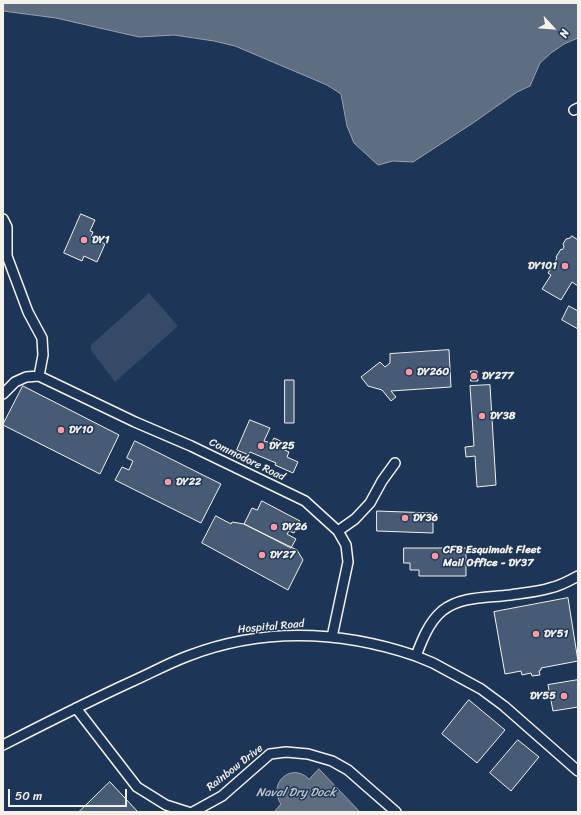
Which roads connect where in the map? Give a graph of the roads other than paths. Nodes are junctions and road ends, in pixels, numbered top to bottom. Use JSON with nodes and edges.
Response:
{"nodes":[{"id":1,"x":3,"y":219,"type":"edge"},
{"id":2,"x":39,"y":376,"type":"junction"},
{"id":3,"x":3,"y":394,"type":"edge"},
{"id":4,"x":395,"y":463,"type":"dead end"},
{"id":5,"x":338,"y":531,"type":"junction"},
{"id":6,"x":578,"y":577,"type":"edge"},
{"id":7,"x":332,"y":637,"type":"junction"},
{"id":8,"x":416,"y":656,"type":"junction"},
{"id":9,"x":76,"y":708,"type":"junction"},
{"id":10,"x":3,"y":745,"type":"edge"},
{"id":11,"x":578,"y":770,"type":"edge"},
{"id":12,"x":188,"y":812,"type":"edge"},
{"id":13,"x":193,"y":812,"type":"edge"},
{"id":14,"x":396,"y":812,"type":"edge"}],
"edges":[{"from":1,"to":2,"type":"lane"},
{"from":2,"to":3,"type":"lane"},
{"from":2,"to":5,"type":"lane","name":"Commodore Road"},
{"from":4,"to":5,"type":"lane"},
{"from":5,"to":7,"type":"lane","name":"Commodore Road"},
{"from":6,"to":8,"type":"lane"},
{"from":7,"to":8,"type":"lane","name":"Hospital Road"},
{"from":7,"to":9,"type":"lane","name":"Hospital Road"},
{"from":8,"to":11,"type":"lane"},
{"from":9,"to":10,"type":"lane","name":"Hospital Road"},
{"from":9,"to":12,"type":"lane"},
{"from":13,"to":14,"type":"lane","name":"Rainbow Drive"}]}
